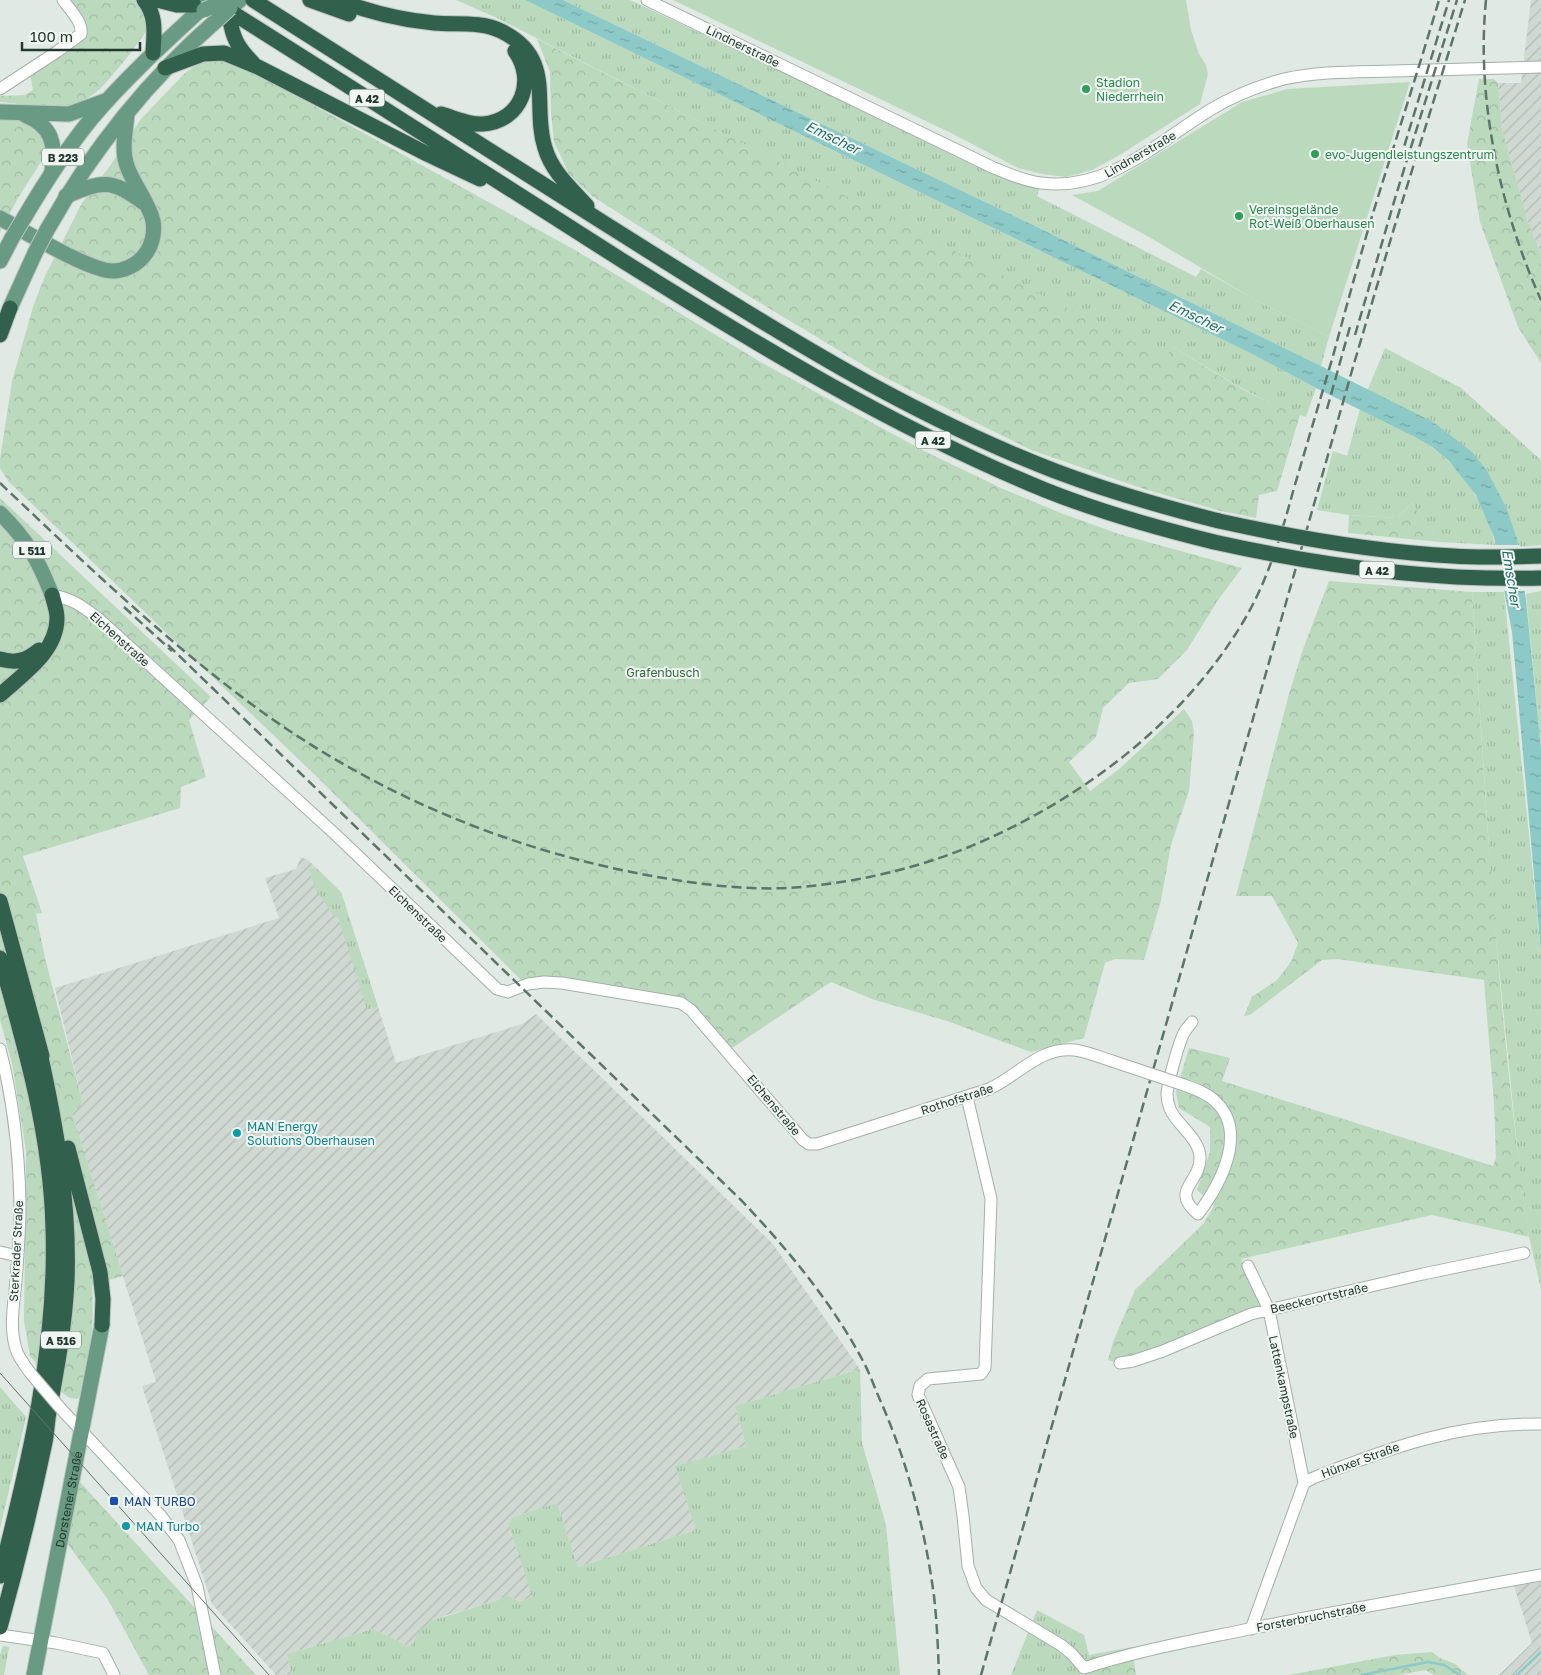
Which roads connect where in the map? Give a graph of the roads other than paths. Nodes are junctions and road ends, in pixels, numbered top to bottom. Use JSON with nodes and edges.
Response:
{"nodes":[{"id":1,"x":64,"y":0,"type":"edge"},
{"id":2,"x":144,"y":0,"type":"edge"},
{"id":3,"x":157,"y":0,"type":"edge"},
{"id":4,"x":253,"y":0,"type":"edge"},
{"id":5,"x":310,"y":0,"type":"edge"},
{"id":6,"x":338,"y":0,"type":"edge"},
{"id":7,"x":647,"y":0,"type":"edge"},
{"id":8,"x":202,"y":6,"type":"edge"},
{"id":9,"x":232,"y":9,"type":"edge"},
{"id":10,"x":153,"y":53,"type":"junction"},
{"id":11,"x":258,"y":67,"type":"junction"},
{"id":12,"x":1541,"y":67,"type":"edge"},
{"id":13,"x":166,"y":68,"type":"junction"},
{"id":14,"x":0,"y":89,"type":"edge"},
{"id":15,"x":108,"y":99,"type":"junction"},
{"id":16,"x":423,"y":108,"type":"junction"},
{"id":17,"x":0,"y":112,"type":"edge"},
{"id":18,"x":21,"y":113,"type":"junction"},
{"id":19,"x":127,"y":113,"type":"junction"},
{"id":20,"x":51,"y":174,"type":"junction"},
{"id":21,"x":66,"y":196,"type":"junction"},
{"id":22,"x":521,"y":196,"type":"junction"},
{"id":23,"x":145,"y":204,"type":"junction"},
{"id":24,"x":0,"y":218,"type":"edge"},
{"id":25,"x":602,"y":222,"type":"junction"},
{"id":26,"x":0,"y":261,"type":"edge"},
{"id":27,"x":10,"y":308,"type":"joint"},
{"id":28,"x":0,"y":335,"type":"edge"},
{"id":29,"x":0,"y":513,"type":"edge"},
{"id":30,"x":1541,"y":556,"type":"edge"},
{"id":31,"x":1541,"y":578,"type":"edge"},
{"id":32,"x":52,"y":595,"type":"junction"},
{"id":33,"x":0,"y":659,"type":"edge"},
{"id":34,"x":0,"y":695,"type":"edge"},
{"id":35,"x":0,"y":901,"type":"edge"},
{"id":36,"x":0,"y":958,"type":"edge"},
{"id":37,"x":1192,"y":1022,"type":"dead end"},
{"id":38,"x":0,"y":1048,"type":"edge"},
{"id":39,"x":39,"y":1048,"type":"junction"},
{"id":40,"x":967,"y":1096,"type":"junction"},
{"id":41,"x":809,"y":1144,"type":"joint"},
{"id":42,"x":0,"y":1252,"type":"edge"},
{"id":43,"x":1524,"y":1253,"type":"dead end"},
{"id":44,"x":18,"y":1256,"type":"junction"},
{"id":45,"x":1248,"y":1266,"type":"dead end"},
{"id":46,"x":1268,"y":1310,"type":"junction"},
{"id":47,"x":102,"y":1325,"type":"joint"},
{"id":48,"x":1120,"y":1363,"type":"dead end"},
{"id":49,"x":1541,"y":1424,"type":"edge"},
{"id":50,"x":81,"y":1432,"type":"junction"},
{"id":51,"x":1304,"y":1483,"type":"junction"},
{"id":52,"x":1541,"y":1575,"type":"edge"},
{"id":53,"x":0,"y":1576,"type":"edge"},
{"id":54,"x":0,"y":1627,"type":"edge"},
{"id":55,"x":1251,"y":1629,"type":"junction"},
{"id":56,"x":0,"y":1635,"type":"edge"},
{"id":57,"x":40,"y":1642,"type":"junction"},
{"id":58,"x":1083,"y":1672,"type":"edge"},
{"id":59,"x":34,"y":1675,"type":"edge"},
{"id":60,"x":114,"y":1675,"type":"edge"},
{"id":61,"x":215,"y":1675,"type":"edge"}],
"edges":[{"from":1,"to":14,"type":"street"},
{"from":2,"to":10,"type":"highway"},
{"from":3,"to":8,"type":"highway"},
{"from":4,"to":16,"type":"highway","number":"A 42"},
{"from":5,"to":16,"type":"highway"},
{"from":6,"to":25,"type":"highway"},
{"from":7,"to":12,"type":"street","name":"Lindnerstraße"},
{"from":8,"to":9,"type":"main road","bridge":true},
{"from":8,"to":10,"type":"main road","number":"B 223"},
{"from":8,"to":22,"type":"highway","number":"A 42"},
{"from":9,"to":11,"type":"highway"},
{"from":9,"to":13,"type":"main road","number":"B 223"},
{"from":10,"to":15,"type":"main road","number":"B 223"},
{"from":11,"to":13,"type":"highway"},
{"from":11,"to":22,"type":"highway"},
{"from":13,"to":19,"type":"main road","number":"B 223"},
{"from":15,"to":18,"type":"main road"},
{"from":15,"to":20,"type":"main road","number":"B 223"},
{"from":16,"to":25,"type":"highway","number":"A 42"},
{"from":17,"to":18,"type":"main road"},
{"from":18,"to":20,"type":"main road"},
{"from":19,"to":21,"type":"main road","number":"B 223"},
{"from":19,"to":23,"type":"main road"},
{"from":20,"to":26,"type":"main road","number":"B 223","bridge":true},
{"from":21,"to":23,"type":"main road"},
{"from":21,"to":27,"type":"main road","number":"B 223","bridge":true},
{"from":22,"to":31,"type":"highway","number":"A 42","bridge":true},
{"from":23,"to":24,"type":"main road"},
{"from":25,"to":30,"type":"highway","number":"A 42","bridge":true},
{"from":27,"to":28,"type":"highway"},
{"from":29,"to":32,"type":"main road","number":"L 511"},
{"from":32,"to":33,"type":"highway"},
{"from":32,"to":34,"type":"highway"},
{"from":32,"to":41,"type":"street","name":"Eichenstraße"},
{"from":35,"to":39,"type":"highway","number":"A 516"},
{"from":36,"to":53,"type":"highway","number":"A 516"},
{"from":37,"to":40,"type":"street","name":"Rothofstraße","bridge":true},
{"from":38,"to":44,"type":"street","name":"Sterkrader Straße"},
{"from":39,"to":47,"type":"highway"},
{"from":39,"to":54,"type":"highway","number":"A 516"},
{"from":40,"to":41,"type":"street","name":"Rothofstraße"},
{"from":40,"to":58,"type":"street","name":"Rosastraße"},
{"from":42,"to":44,"type":"street"},
{"from":43,"to":46,"type":"street","name":"Beeckerortstraße"},
{"from":44,"to":50,"type":"street","name":"Sterkrader Straße","bridge":true},
{"from":45,"to":46,"type":"street","name":"Lattenkampstraße"},
{"from":46,"to":48,"type":"street","name":"Beeckerortstraße"},
{"from":46,"to":51,"type":"street","name":"Lattenkampstraße"},
{"from":47,"to":50,"type":"main road","name":"Dorstener Straße"},
{"from":49,"to":51,"type":"street","name":"Hünxer Straße"},
{"from":50,"to":57,"type":"main road","name":"Dorstener Straße"},
{"from":50,"to":61,"type":"street","name":"Sterkrader Straße"},
{"from":51,"to":55,"type":"street"},
{"from":52,"to":55,"type":"street","name":"Forsterbruchstraße"},
{"from":55,"to":58,"type":"street","name":"Forsterbruchstraße"},
{"from":56,"to":57,"type":"street"},
{"from":57,"to":59,"type":"main road","name":"Dorstener Straße"},
{"from":57,"to":60,"type":"street"}]}
